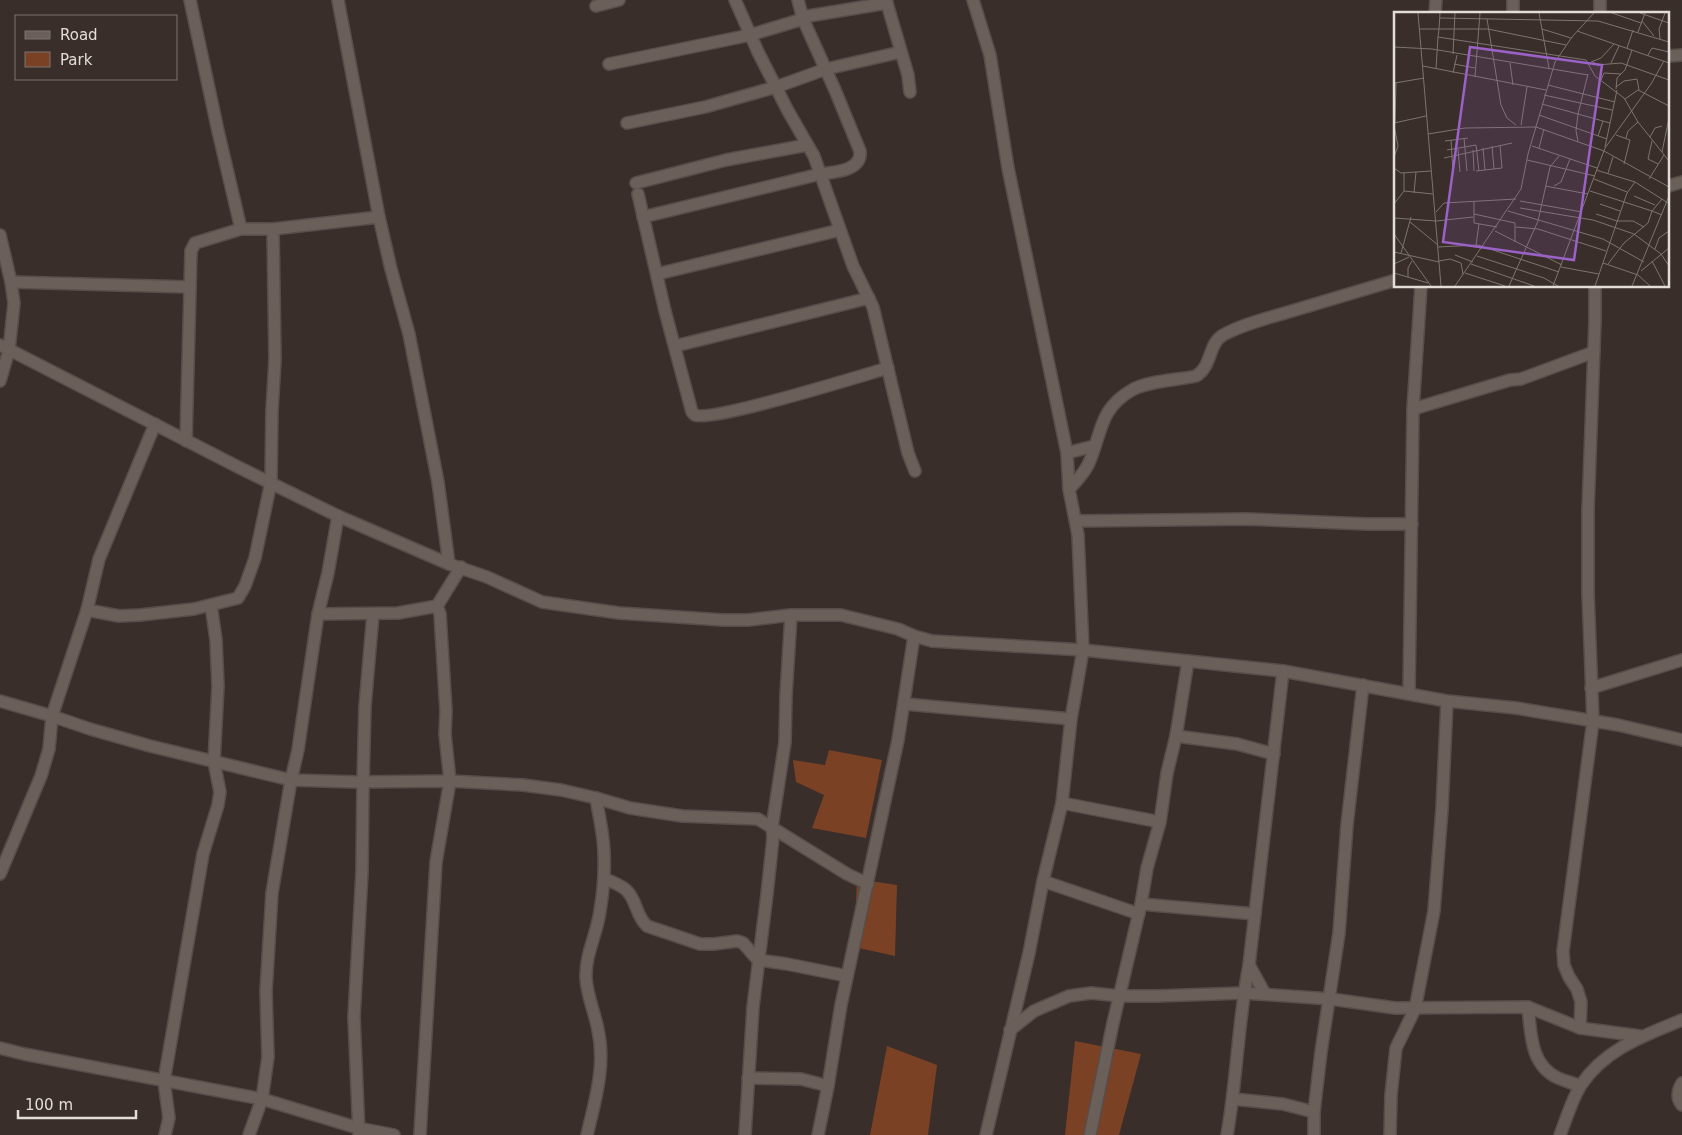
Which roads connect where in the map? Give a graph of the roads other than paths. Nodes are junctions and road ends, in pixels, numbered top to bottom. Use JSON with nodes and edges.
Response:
{"nodes":[{"id":1,"x":190,"y":0,"type":"edge"},
{"id":2,"x":338,"y":0,"type":"edge"},
{"id":3,"x":619,"y":0,"type":"edge"},
{"id":4,"x":735,"y":0,"type":"edge"},
{"id":5,"x":798,"y":0,"type":"edge"},
{"id":6,"x":973,"y":0,"type":"edge"},
{"id":7,"x":887,"y":2,"type":"edge"},
{"id":8,"x":596,"y":6,"type":"dead end"},
{"id":9,"x":803,"y":18,"type":"junction"},
{"id":10,"x":750,"y":35,"type":"junction"},
{"id":11,"x":901,"y":52,"type":"junction"},
{"id":12,"x":609,"y":64,"type":"dead end"},
{"id":13,"x":826,"y":68,"type":"junction"},
{"id":14,"x":776,"y":87,"type":"junction"},
{"id":15,"x":910,"y":92,"type":"dead end"},
{"id":16,"x":627,"y":123,"type":"dead end"},
{"id":17,"x":807,"y":145,"type":"junction"},
{"id":18,"x":820,"y":174,"type":"junction"},
{"id":19,"x":379,"y":217,"type":"junction"},
{"id":20,"x":643,"y":217,"type":"junction"},
{"id":21,"x":241,"y":229,"type":"junction"},
{"id":22,"x":273,"y":229,"type":"junction"},
{"id":23,"x":840,"y":230,"type":"junction"},
{"id":24,"x":0,"y":235,"type":"edge"},
{"id":25,"x":657,"y":274,"type":"junction"},
{"id":26,"x":1394,"y":281,"type":"edge"},
{"id":27,"x":11,"y":282,"type":"junction"},
{"id":28,"x":190,"y":287,"type":"junction"},
{"id":29,"x":1421,"y":288,"type":"edge"},
{"id":30,"x":1595,"y":288,"type":"edge"},
{"id":31,"x":869,"y":298,"type":"junction"},
{"id":32,"x":675,"y":346,"type":"junction"},
{"id":33,"x":4,"y":348,"type":"edge"},
{"id":34,"x":1594,"y":352,"type":"junction"},
{"id":35,"x":888,"y":368,"type":"junction"},
{"id":36,"x":0,"y":381,"type":"edge"},
{"id":37,"x":1413,"y":408,"type":"junction"},
{"id":38,"x":155,"y":424,"type":"junction"},
{"id":39,"x":186,"y":441,"type":"junction"},
{"id":40,"x":1094,"y":446,"type":"junction"},
{"id":41,"x":1067,"y":453,"type":"junction"},
{"id":42,"x":915,"y":471,"type":"dead end"},
{"id":43,"x":271,"y":482,"type":"junction"},
{"id":44,"x":1069,"y":489,"type":"junction"},
{"id":45,"x":338,"y":516,"type":"junction"},
{"id":46,"x":1076,"y":521,"type":"junction"},
{"id":47,"x":1412,"y":524,"type":"junction"},
{"id":48,"x":449,"y":564,"type":"junction"},
{"id":49,"x":461,"y":567,"type":"junction"},
{"id":50,"x":211,"y":605,"type":"junction"},
{"id":51,"x":437,"y":606,"type":"junction"},
{"id":52,"x":87,"y":610,"type":"junction"},
{"id":53,"x":318,"y":614,"type":"junction"},
{"id":54,"x":373,"y":614,"type":"junction"},
{"id":55,"x":791,"y":616,"type":"junction"},
{"id":56,"x":914,"y":636,"type":"junction"},
{"id":57,"x":1083,"y":650,"type":"junction"},
{"id":58,"x":1682,"y":660,"type":"edge"},
{"id":59,"x":1188,"y":661,"type":"junction"},
{"id":60,"x":1283,"y":671,"type":"junction"},
{"id":61,"x":1363,"y":684,"type":"junction"},
{"id":62,"x":1591,"y":688,"type":"junction"},
{"id":63,"x":1409,"y":694,"type":"junction"},
{"id":64,"x":0,"y":701,"type":"edge"},
{"id":65,"x":1447,"y":701,"type":"junction"},
{"id":66,"x":905,"y":704,"type":"junction"},
{"id":67,"x":52,"y":716,"type":"junction"},
{"id":68,"x":1071,"y":719,"type":"junction"},
{"id":69,"x":1593,"y":722,"type":"junction"},
{"id":70,"x":1176,"y":736,"type":"junction"},
{"id":71,"x":1682,"y":740,"type":"edge"},
{"id":72,"x":1274,"y":754,"type":"junction"},
{"id":73,"x":214,"y":762,"type":"junction"},
{"id":74,"x":291,"y":780,"type":"junction"},
{"id":75,"x":450,"y":781,"type":"junction"},
{"id":76,"x":363,"y":782,"type":"junction"},
{"id":77,"x":596,"y":798,"type":"junction"},
{"id":78,"x":1062,"y":803,"type":"junction"},
{"id":79,"x":1160,"y":822,"type":"junction"},
{"id":80,"x":772,"y":827,"type":"junction"},
{"id":81,"x":0,"y":874,"type":"edge"},
{"id":82,"x":604,"y":878,"type":"junction"},
{"id":83,"x":1043,"y":881,"type":"junction"},
{"id":84,"x":868,"y":884,"type":"junction"},
{"id":85,"x":1140,"y":909,"type":"junction"},
{"id":86,"x":1254,"y":914,"type":"junction"},
{"id":87,"x":758,"y":960,"type":"junction"},
{"id":88,"x":1249,"y":965,"type":"junction"},
{"id":89,"x":847,"y":976,"type":"junction"},
{"id":90,"x":1243,"y":993,"type":"junction"},
{"id":91,"x":1265,"y":994,"type":"junction"},
{"id":92,"x":1120,"y":996,"type":"junction"},
{"id":93,"x":1330,"y":999,"type":"junction"},
{"id":94,"x":1528,"y":1007,"type":"junction"},
{"id":95,"x":1415,"y":1009,"type":"junction"},
{"id":96,"x":1680,"y":1024,"type":"edge"},
{"id":97,"x":1580,"y":1028,"type":"junction"},
{"id":98,"x":1010,"y":1030,"type":"junction"},
{"id":99,"x":1640,"y":1036,"type":"junction"},
{"id":100,"x":0,"y":1048,"type":"edge"},
{"id":101,"x":748,"y":1078,"type":"junction"},
{"id":102,"x":164,"y":1081,"type":"junction"},
{"id":103,"x":1682,"y":1083,"type":"edge"},
{"id":104,"x":828,"y":1086,"type":"junction"},
{"id":105,"x":1580,"y":1086,"type":"junction"},
{"id":106,"x":262,"y":1099,"type":"junction"},
{"id":107,"x":1233,"y":1099,"type":"junction"},
{"id":108,"x":1682,"y":1104,"type":"edge"},
{"id":109,"x":1314,"y":1112,"type":"junction"},
{"id":110,"x":358,"y":1131,"type":"edge"},
{"id":111,"x":165,"y":1135,"type":"edge"},
{"id":112,"x":249,"y":1135,"type":"edge"},
{"id":113,"x":394,"y":1135,"type":"edge"},
{"id":114,"x":420,"y":1135,"type":"edge"},
{"id":115,"x":587,"y":1135,"type":"edge"},
{"id":116,"x":745,"y":1135,"type":"edge"},
{"id":117,"x":818,"y":1135,"type":"edge"},
{"id":118,"x":986,"y":1135,"type":"edge"},
{"id":119,"x":1090,"y":1135,"type":"edge"},
{"id":120,"x":1227,"y":1135,"type":"edge"},
{"id":121,"x":1314,"y":1135,"type":"edge"},
{"id":122,"x":1390,"y":1135,"type":"edge"},
{"id":123,"x":1560,"y":1135,"type":"edge"}],
"edges":[{"from":1,"to":21,"type":"street"},
{"from":2,"to":19,"type":"street"},
{"from":3,"to":8,"type":"street"},
{"from":4,"to":10,"type":"street"},
{"from":5,"to":9,"type":"street"},
{"from":6,"to":41,"type":"street"},
{"from":7,"to":9,"type":"street"},
{"from":7,"to":11,"type":"street"},
{"from":9,"to":10,"type":"street"},
{"from":9,"to":13,"type":"street"},
{"from":10,"to":12,"type":"street"},
{"from":10,"to":14,"type":"street"},
{"from":11,"to":13,"type":"street"},
{"from":11,"to":15,"type":"street"},
{"from":13,"to":14,"type":"street"},
{"from":13,"to":18,"type":"street"},
{"from":14,"to":16,"type":"street"},
{"from":14,"to":17,"type":"street"},
{"from":17,"to":18,"type":"street"},
{"from":17,"to":20,"type":"street"},
{"from":18,"to":20,"type":"street"},
{"from":18,"to":23,"type":"street"},
{"from":19,"to":22,"type":"street"},
{"from":19,"to":48,"type":"street"},
{"from":20,"to":25,"type":"street"},
{"from":21,"to":22,"type":"street"},
{"from":21,"to":28,"type":"street"},
{"from":22,"to":43,"type":"street"},
{"from":23,"to":25,"type":"street"},
{"from":23,"to":31,"type":"street"},
{"from":24,"to":27,"type":"street"},
{"from":25,"to":32,"type":"street"},
{"from":26,"to":40,"type":"street"},
{"from":27,"to":28,"type":"street"},
{"from":27,"to":33,"type":"street"},
{"from":28,"to":39,"type":"street"},
{"from":29,"to":37,"type":"street"},
{"from":30,"to":34,"type":"street"},
{"from":31,"to":32,"type":"street"},
{"from":31,"to":35,"type":"street"},
{"from":32,"to":35,"type":"street"},
{"from":33,"to":36,"type":"street"},
{"from":33,"to":38,"type":"street"},
{"from":34,"to":37,"type":"street"},
{"from":34,"to":62,"type":"street"},
{"from":35,"to":42,"type":"street"},
{"from":37,"to":47,"type":"street"},
{"from":38,"to":39,"type":"street"},
{"from":38,"to":52,"type":"street"},
{"from":39,"to":43,"type":"street"},
{"from":40,"to":41,"type":"street"},
{"from":40,"to":44,"type":"street"},
{"from":41,"to":44,"type":"street"},
{"from":43,"to":45,"type":"street"},
{"from":43,"to":50,"type":"street"},
{"from":44,"to":46,"type":"street"},
{"from":45,"to":48,"type":"street"},
{"from":45,"to":53,"type":"street"},
{"from":46,"to":47,"type":"street"},
{"from":46,"to":57,"type":"street"},
{"from":47,"to":63,"type":"street"},
{"from":48,"to":49,"type":"street"},
{"from":49,"to":51,"type":"street"},
{"from":49,"to":55,"type":"street"},
{"from":50,"to":52,"type":"street"},
{"from":50,"to":73,"type":"street"},
{"from":51,"to":54,"type":"street"},
{"from":51,"to":75,"type":"street"},
{"from":52,"to":67,"type":"street"},
{"from":53,"to":54,"type":"street"},
{"from":53,"to":74,"type":"street"},
{"from":54,"to":76,"type":"street"},
{"from":55,"to":56,"type":"street"},
{"from":55,"to":80,"type":"street"},
{"from":56,"to":57,"type":"street"},
{"from":56,"to":66,"type":"street"},
{"from":57,"to":59,"type":"street"},
{"from":57,"to":68,"type":"street"},
{"from":58,"to":62,"type":"street"},
{"from":59,"to":60,"type":"street"},
{"from":59,"to":70,"type":"street"},
{"from":60,"to":61,"type":"street"},
{"from":60,"to":72,"type":"street"},
{"from":61,"to":63,"type":"street"},
{"from":61,"to":93,"type":"street"},
{"from":62,"to":69,"type":"street"},
{"from":63,"to":65,"type":"street"},
{"from":64,"to":67,"type":"street"},
{"from":65,"to":69,"type":"street"},
{"from":65,"to":95,"type":"street"},
{"from":66,"to":68,"type":"street"},
{"from":66,"to":84,"type":"street"},
{"from":67,"to":73,"type":"street"},
{"from":67,"to":81,"type":"street"},
{"from":68,"to":78,"type":"street"},
{"from":69,"to":71,"type":"street"},
{"from":69,"to":97,"type":"street"},
{"from":70,"to":72,"type":"street"},
{"from":70,"to":79,"type":"street"},
{"from":72,"to":86,"type":"street"},
{"from":73,"to":74,"type":"street"},
{"from":73,"to":102,"type":"street"},
{"from":74,"to":76,"type":"street"},
{"from":74,"to":106,"type":"street"},
{"from":75,"to":76,"type":"street"},
{"from":75,"to":77,"type":"street"},
{"from":75,"to":114,"type":"street"},
{"from":76,"to":110,"type":"street"},
{"from":77,"to":80,"type":"street"},
{"from":77,"to":82,"type":"street"},
{"from":78,"to":79,"type":"street"},
{"from":78,"to":83,"type":"street"},
{"from":79,"to":85,"type":"street"},
{"from":80,"to":84,"type":"street"},
{"from":80,"to":87,"type":"street"},
{"from":82,"to":87,"type":"street"},
{"from":82,"to":115,"type":"street"},
{"from":83,"to":85,"type":"street"},
{"from":83,"to":98,"type":"street"},
{"from":84,"to":89,"type":"street"},
{"from":85,"to":86,"type":"street"},
{"from":85,"to":92,"type":"street"},
{"from":86,"to":88,"type":"street"},
{"from":87,"to":89,"type":"street"},
{"from":87,"to":101,"type":"street"},
{"from":88,"to":90,"type":"street"},
{"from":88,"to":91,"type":"street"},
{"from":89,"to":104,"type":"street"},
{"from":90,"to":91,"type":"street"},
{"from":90,"to":92,"type":"street"},
{"from":90,"to":107,"type":"street"},
{"from":91,"to":93,"type":"street"},
{"from":92,"to":98,"type":"street"},
{"from":92,"to":119,"type":"street"},
{"from":93,"to":95,"type":"street"},
{"from":93,"to":109,"type":"street"},
{"from":94,"to":95,"type":"street"},
{"from":94,"to":97,"type":"street"},
{"from":94,"to":105,"type":"street"},
{"from":95,"to":122,"type":"street"},
{"from":96,"to":99,"type":"street"},
{"from":97,"to":99,"type":"street"},
{"from":98,"to":118,"type":"street"},
{"from":99,"to":105,"type":"street"},
{"from":100,"to":102,"type":"street"},
{"from":101,"to":104,"type":"street"},
{"from":101,"to":116,"type":"street"},
{"from":102,"to":106,"type":"street"},
{"from":102,"to":111,"type":"street"},
{"from":103,"to":108,"type":"street"},
{"from":104,"to":117,"type":"street"},
{"from":105,"to":123,"type":"street"},
{"from":106,"to":110,"type":"street"},
{"from":106,"to":112,"type":"street"},
{"from":107,"to":109,"type":"street"},
{"from":107,"to":120,"type":"street"},
{"from":109,"to":121,"type":"street"},
{"from":110,"to":113,"type":"street"}]}
